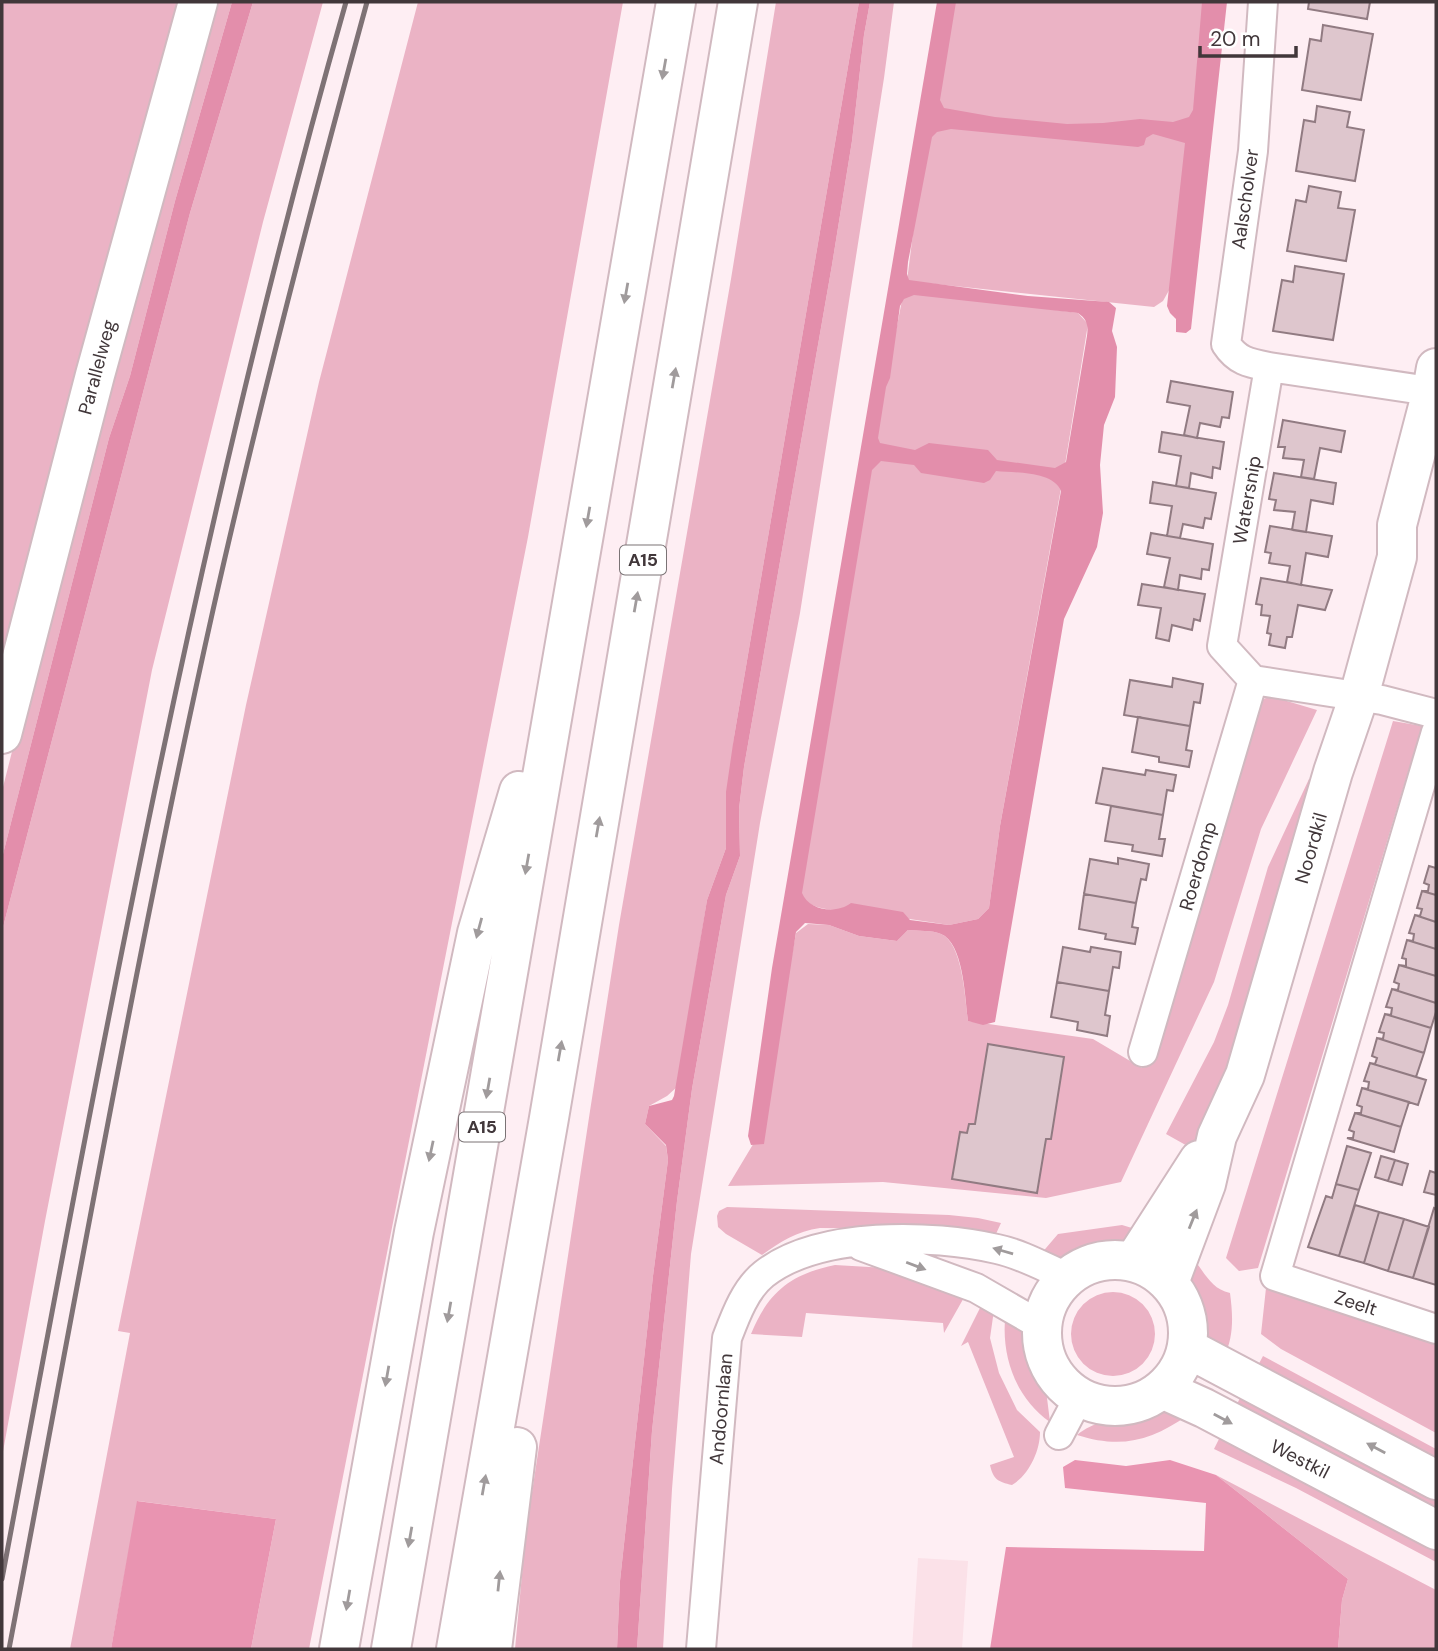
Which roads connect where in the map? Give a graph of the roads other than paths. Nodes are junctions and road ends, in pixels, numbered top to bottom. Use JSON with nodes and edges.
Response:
{"nodes":[{"id":1,"x":198,"y":2,"type":"edge"},
{"id":2,"x":676,"y":2,"type":"edge"},
{"id":3,"x":738,"y":2,"type":"edge"},
{"id":4,"x":1263,"y":2,"type":"edge"},
{"id":5,"x":1269,"y":367,"type":"junction"},
{"id":6,"x":1435,"y":384,"type":"edge"},
{"id":7,"x":1436,"y":457,"type":"edge"},
{"id":8,"x":1397,"y":556,"type":"junction"},
{"id":9,"x":573,"y":604,"type":"junction"},
{"id":10,"x":1253,"y":680,"type":"junction"},
{"id":11,"x":1359,"y":696,"type":"junction"},
{"id":12,"x":1436,"y":714,"type":"edge"},
{"id":13,"x":1436,"y":732,"type":"edge"},
{"id":14,"x":2,"y":734,"type":"edge"},
{"id":15,"x":1143,"y":1052,"type":"dead end"},
{"id":16,"x":549,"y":1118,"type":"junction"},
{"id":17,"x":1217,"y":1136,"type":"junction"},
{"id":18,"x":852,"y":1243,"type":"junction"},
{"id":19,"x":1133,"y":1261,"type":"junction"},
{"id":20,"x":1067,"y":1277,"type":"junction"},
{"id":21,"x":1169,"y":1283,"type":"junction"},
{"id":22,"x":1042,"y":1326,"type":"junction"},
{"id":23,"x":1436,"y":1329,"type":"edge"},
{"id":24,"x":1187,"y":1348,"type":"junction"},
{"id":25,"x":1162,"y":1389,"type":"junction"},
{"id":26,"x":1079,"y":1397,"type":"junction"},
{"id":27,"x":1059,"y":1435,"type":"dead end"},
{"id":28,"x":1436,"y":1480,"type":"edge"},
{"id":29,"x":1436,"y":1530,"type":"edge"},
{"id":30,"x":339,"y":1649,"type":"edge"},
{"id":31,"x":391,"y":1649,"type":"edge"},
{"id":32,"x":456,"y":1649,"type":"edge"},
{"id":33,"x":492,"y":1649,"type":"edge"},
{"id":34,"x":701,"y":1649,"type":"edge"}],
"edges":[{"from":1,"to":14,"type":"main road","name":"Parallelweg"},
{"from":2,"to":9,"type":"main road","number":"A15","one_way":true},
{"from":16,"to":3,"type":"main road","number":"A15","one_way":true},
{"from":4,"to":5,"type":"street","name":"Aalscholver"},
{"from":5,"to":6,"type":"street"},
{"from":5,"to":10,"type":"street","name":"Watersnip"},
{"from":6,"to":8,"type":"main road","name":"Noordkil"},
{"from":7,"to":8,"type":"main road","name":"Noordkil"},
{"from":8,"to":11,"type":"main road","name":"Noordkil"},
{"from":9,"to":30,"type":"main road","number":"A15","one_way":true},
{"from":9,"to":31,"type":"main road","number":"A15","one_way":true},
{"from":10,"to":11,"type":"street"},
{"from":10,"to":15,"type":"street","name":"Roerdomp"},
{"from":11,"to":12,"type":"street"},
{"from":11,"to":17,"type":"main road","name":"Noordkil"},
{"from":13,"to":23,"type":"street","name":"Zeelt"},
{"from":32,"to":16,"type":"main road","number":"A15","one_way":true},
{"from":33,"to":16,"type":"main road","number":"A15","one_way":true},
{"from":17,"to":19,"type":"main road","name":"Noordkil"},
{"from":21,"to":17,"type":"main road","name":"Noordkil","one_way":true},
{"from":20,"to":18,"type":"street","name":"Andoornlaan","one_way":true},
{"from":18,"to":22,"type":"street","name":"Andoornlaan","one_way":true},
{"from":18,"to":34,"type":"street","name":"Andoornlaan"},
{"from":19,"to":20,"type":"main road"},
{"from":19,"to":21,"type":"main road"},
{"from":20,"to":22,"type":"main road"},
{"from":21,"to":24,"type":"main road"},
{"from":22,"to":26,"type":"main road"},
{"from":24,"to":25,"type":"main road"},
{"from":28,"to":24,"type":"main road","one_way":true},
{"from":25,"to":26,"type":"main road"},
{"from":25,"to":29,"type":"main road","name":"Westkil","one_way":true},
{"from":26,"to":27,"type":"street"}]}
